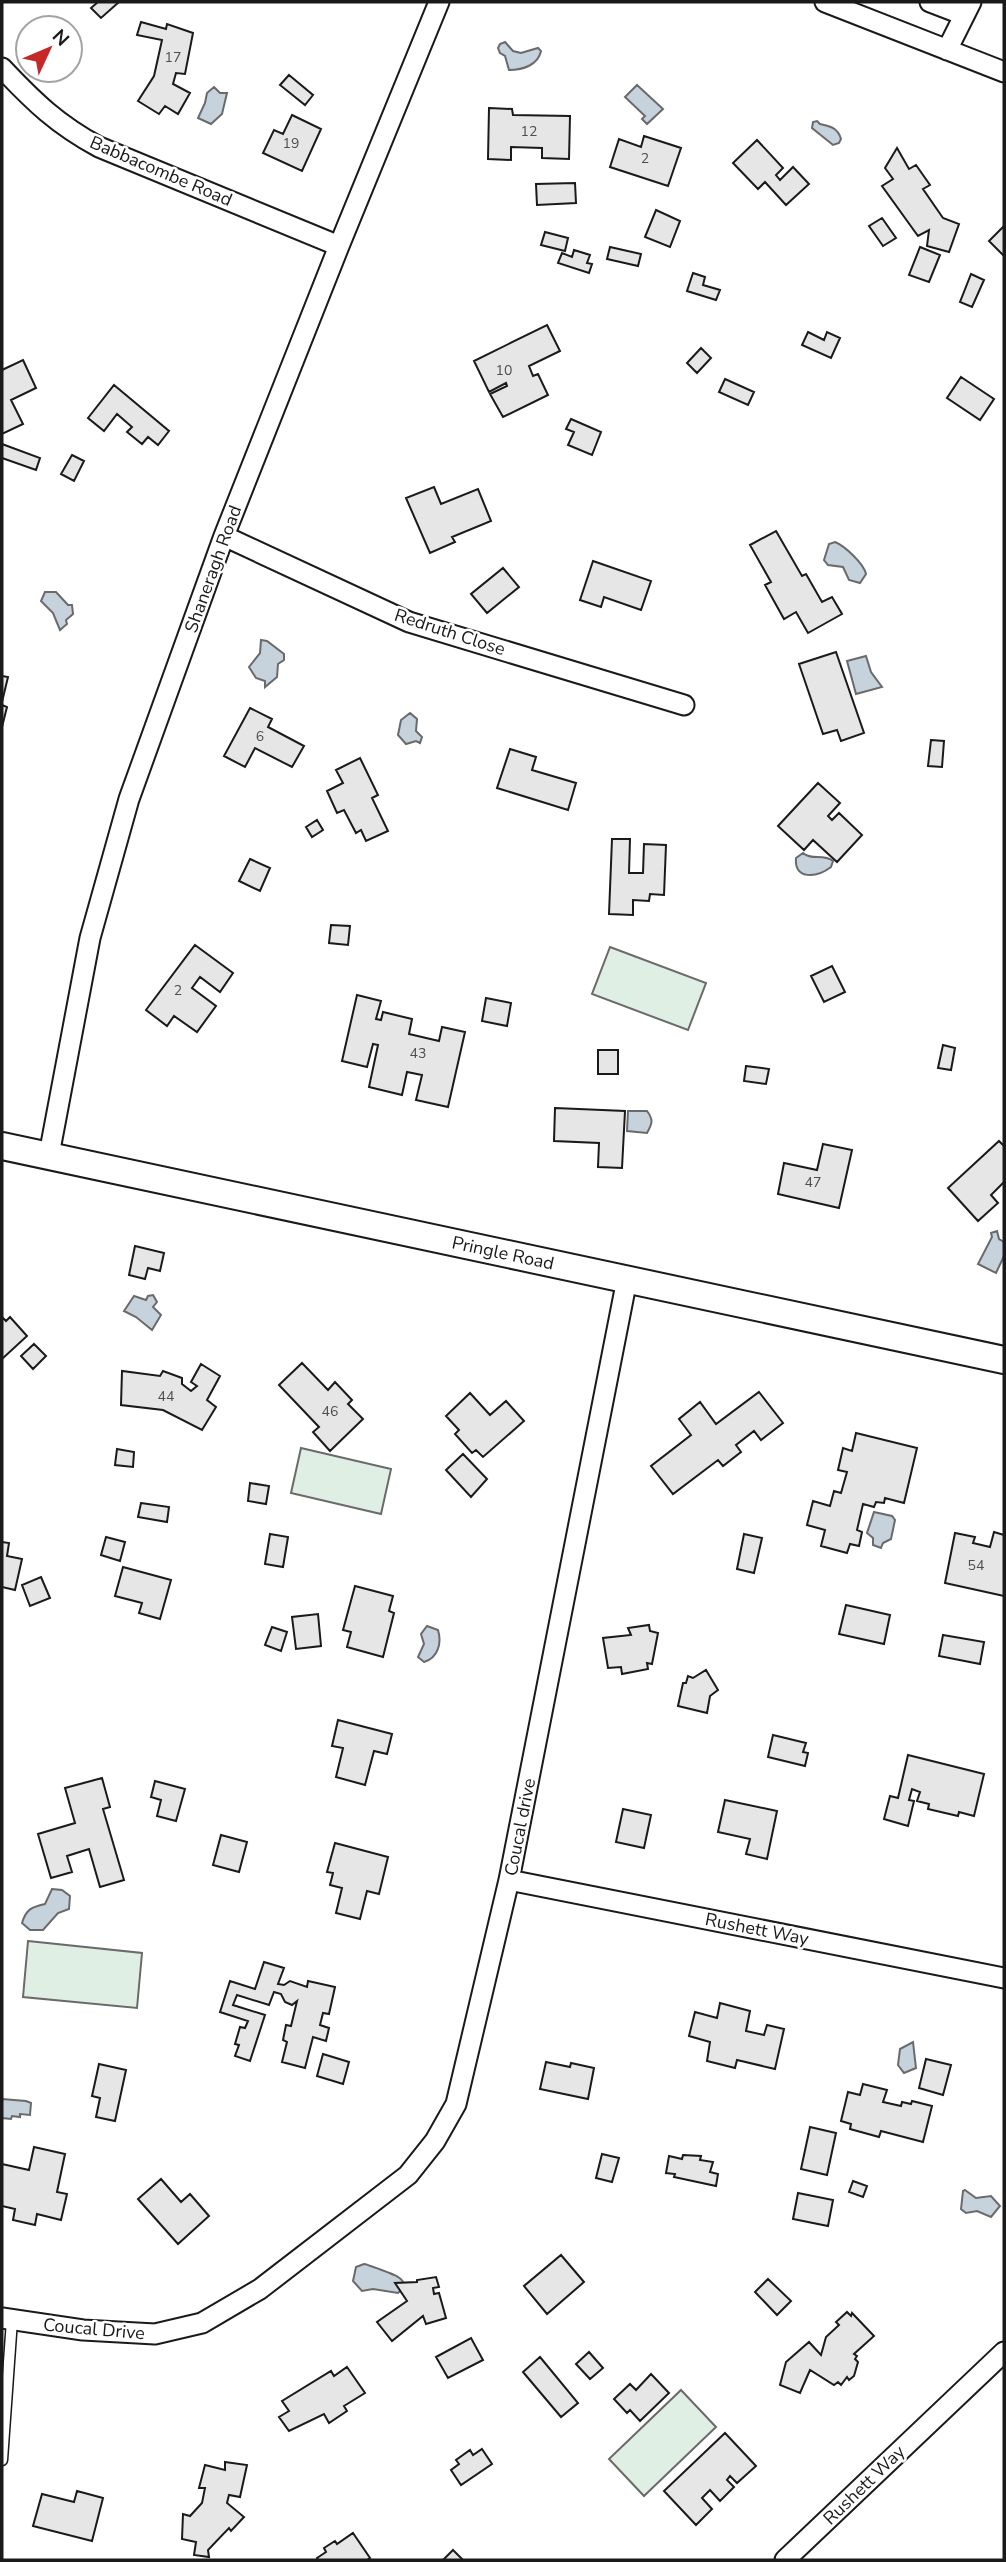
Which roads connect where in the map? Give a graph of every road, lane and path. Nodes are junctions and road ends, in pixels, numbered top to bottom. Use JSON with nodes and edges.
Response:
{"nodes":[{"id":1,"x":439,"y":2,"type":"edge"},
{"id":2,"x":825,"y":2,"type":"edge"},
{"id":3,"x":930,"y":2,"type":"edge"},
{"id":4,"x":967,"y":8,"type":"edge"},
{"id":5,"x":947,"y":50,"type":"junction"},
{"id":6,"x":2,"y":68,"type":"edge"},
{"id":7,"x":1004,"y":72,"type":"edge"},
{"id":8,"x":339,"y":246,"type":"junction"},
{"id":9,"x":224,"y":536,"type":"junction"},
{"id":10,"x":684,"y":705,"type":"dead end"},
{"id":11,"x":2,"y":1146,"type":"edge"},
{"id":12,"x":49,"y":1155,"type":"junction"},
{"id":13,"x":627,"y":1279,"type":"junction"},
{"id":14,"x":1004,"y":1360,"type":"edge"},
{"id":15,"x":509,"y":1880,"type":"junction"},
{"id":16,"x":1004,"y":1978,"type":"edge"},
{"id":17,"x":260,"y":2289,"type":"joint"},
{"id":18,"x":7,"y":2319,"type":"edge"},
{"id":19,"x":1004,"y":2352,"type":"edge"},
{"id":20,"x":2,"y":2459,"type":"edge"},
{"id":21,"x":785,"y":2560,"type":"edge"}],
"edges":[{"from":1,"to":8,"type":"street","name":"Shaneragh Road"},
{"from":2,"to":5,"type":"street"},
{"from":3,"to":4,"type":"street"},
{"from":4,"to":5,"type":"street"},
{"from":5,"to":7,"type":"street"},
{"from":6,"to":8,"type":"street","name":"Babbacombe Road"},
{"from":8,"to":9,"type":"street","name":"Shaneragh Road"},
{"from":9,"to":10,"type":"street","name":"Redruth Close"},
{"from":9,"to":12,"type":"street","name":"Shaneragh Road"},
{"from":11,"to":12,"type":"street","name":"Pringle Road"},
{"from":12,"to":13,"type":"street","name":"Pringle Road"},
{"from":13,"to":14,"type":"street","name":"Pringle Road"},
{"from":13,"to":15,"type":"street","name":"Coucal drive"},
{"from":15,"to":16,"type":"street","name":"Rushett Way"},
{"from":15,"to":17,"type":"street","name":"Coucal drive"},
{"from":17,"to":18,"type":"street","name":"Coucal Drive"},
{"from":18,"to":20,"type":"lane"},
{"from":19,"to":21,"type":"street","name":"Rushett Way"}]}
